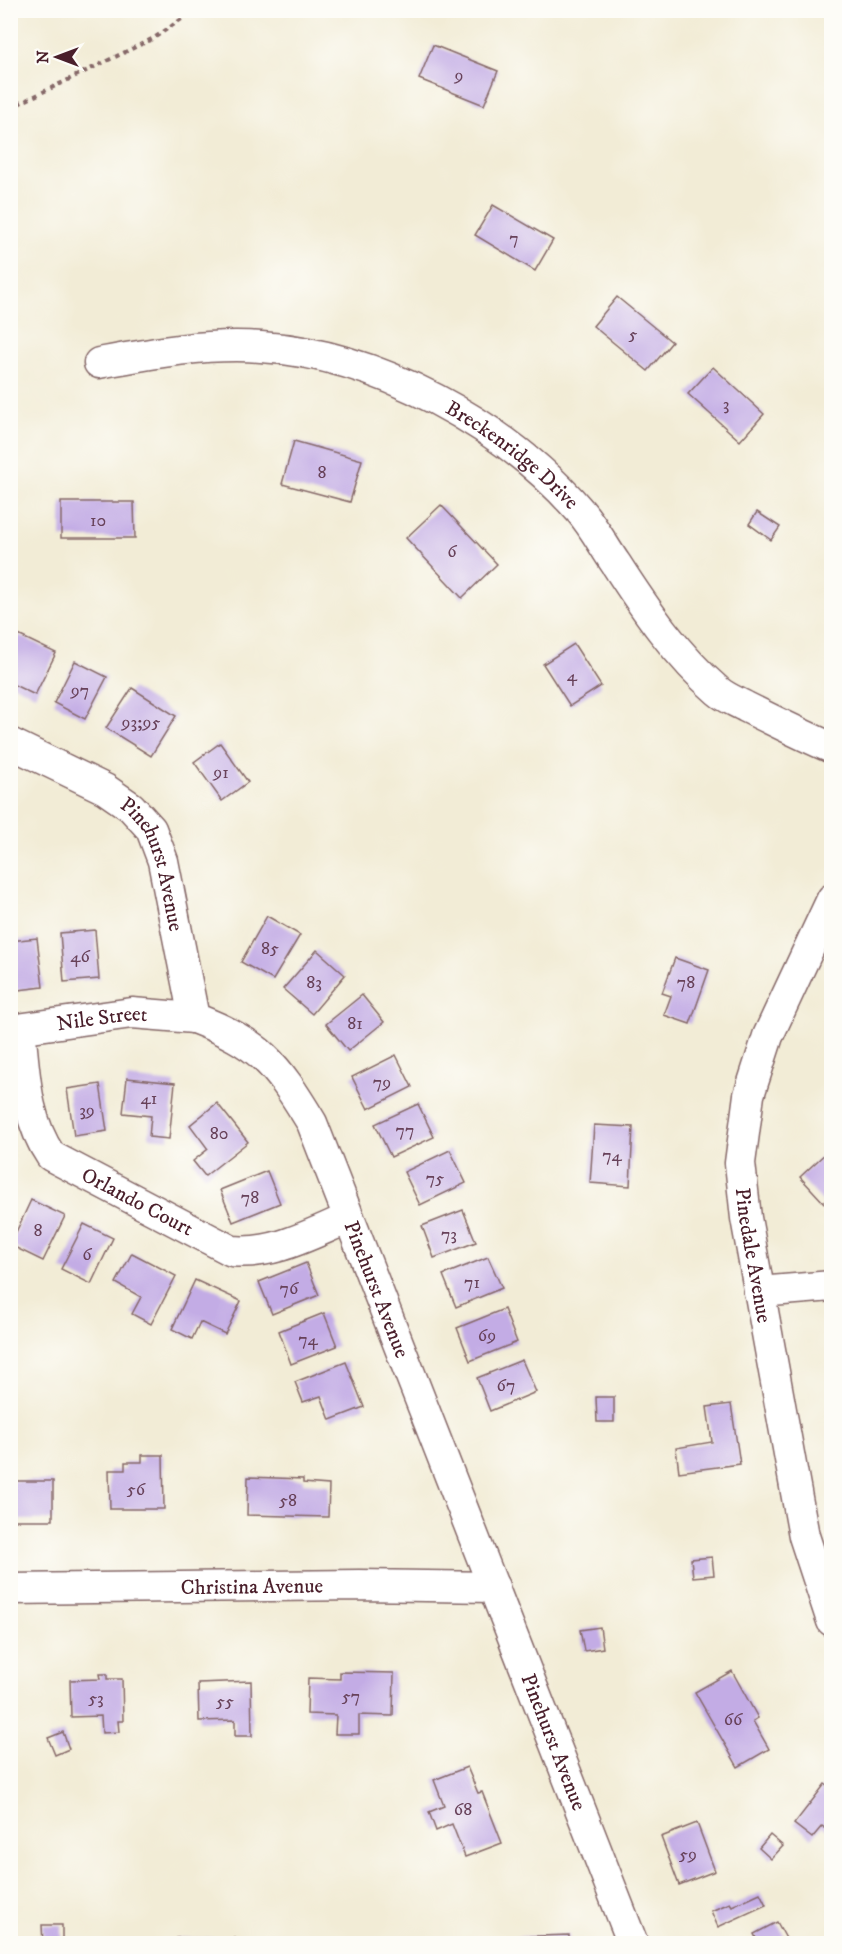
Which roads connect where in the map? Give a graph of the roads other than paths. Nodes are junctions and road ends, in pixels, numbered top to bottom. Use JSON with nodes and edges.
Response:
{"nodes":[{"id":1,"x":99,"y":363,"type":"dead end"},
{"id":2,"x":10,"y":743,"type":"edge"},
{"id":3,"x":831,"y":748,"type":"edge"},
{"id":4,"x":831,"y":899,"type":"edge"},
{"id":5,"x":194,"y":1018,"type":"junction"},
{"id":6,"x":15,"y":1030,"type":"edge"},
{"id":7,"x":349,"y":1218,"type":"junction"},
{"id":8,"x":831,"y":1286,"type":"edge"},
{"id":9,"x":759,"y":1292,"type":"junction"},
{"id":10,"x":494,"y":1587,"type":"junction"},
{"id":11,"x":10,"y":1589,"type":"edge"},
{"id":12,"x":831,"y":1621,"type":"edge"},
{"id":13,"x":633,"y":1944,"type":"edge"}],
"edges":[{"from":1,"to":3,"type":"street","name":"Breckenridge Drive"},
{"from":2,"to":5,"type":"street","name":"Pinehurst Avenue"},
{"from":4,"to":9,"type":"street","name":"Pinedale Avenue"},
{"from":5,"to":6,"type":"street","name":"Nile Street"},
{"from":5,"to":7,"type":"street","name":"Pinehurst Avenue"},
{"from":6,"to":7,"type":"street","name":"Orlando Court"},
{"from":7,"to":10,"type":"street","name":"Pinehurst Avenue"},
{"from":8,"to":9,"type":"street"},
{"from":9,"to":12,"type":"street","name":"Pinedale Avenue"},
{"from":10,"to":11,"type":"street","name":"Christina Avenue"},
{"from":10,"to":13,"type":"street","name":"Pinehurst Avenue"}]}
